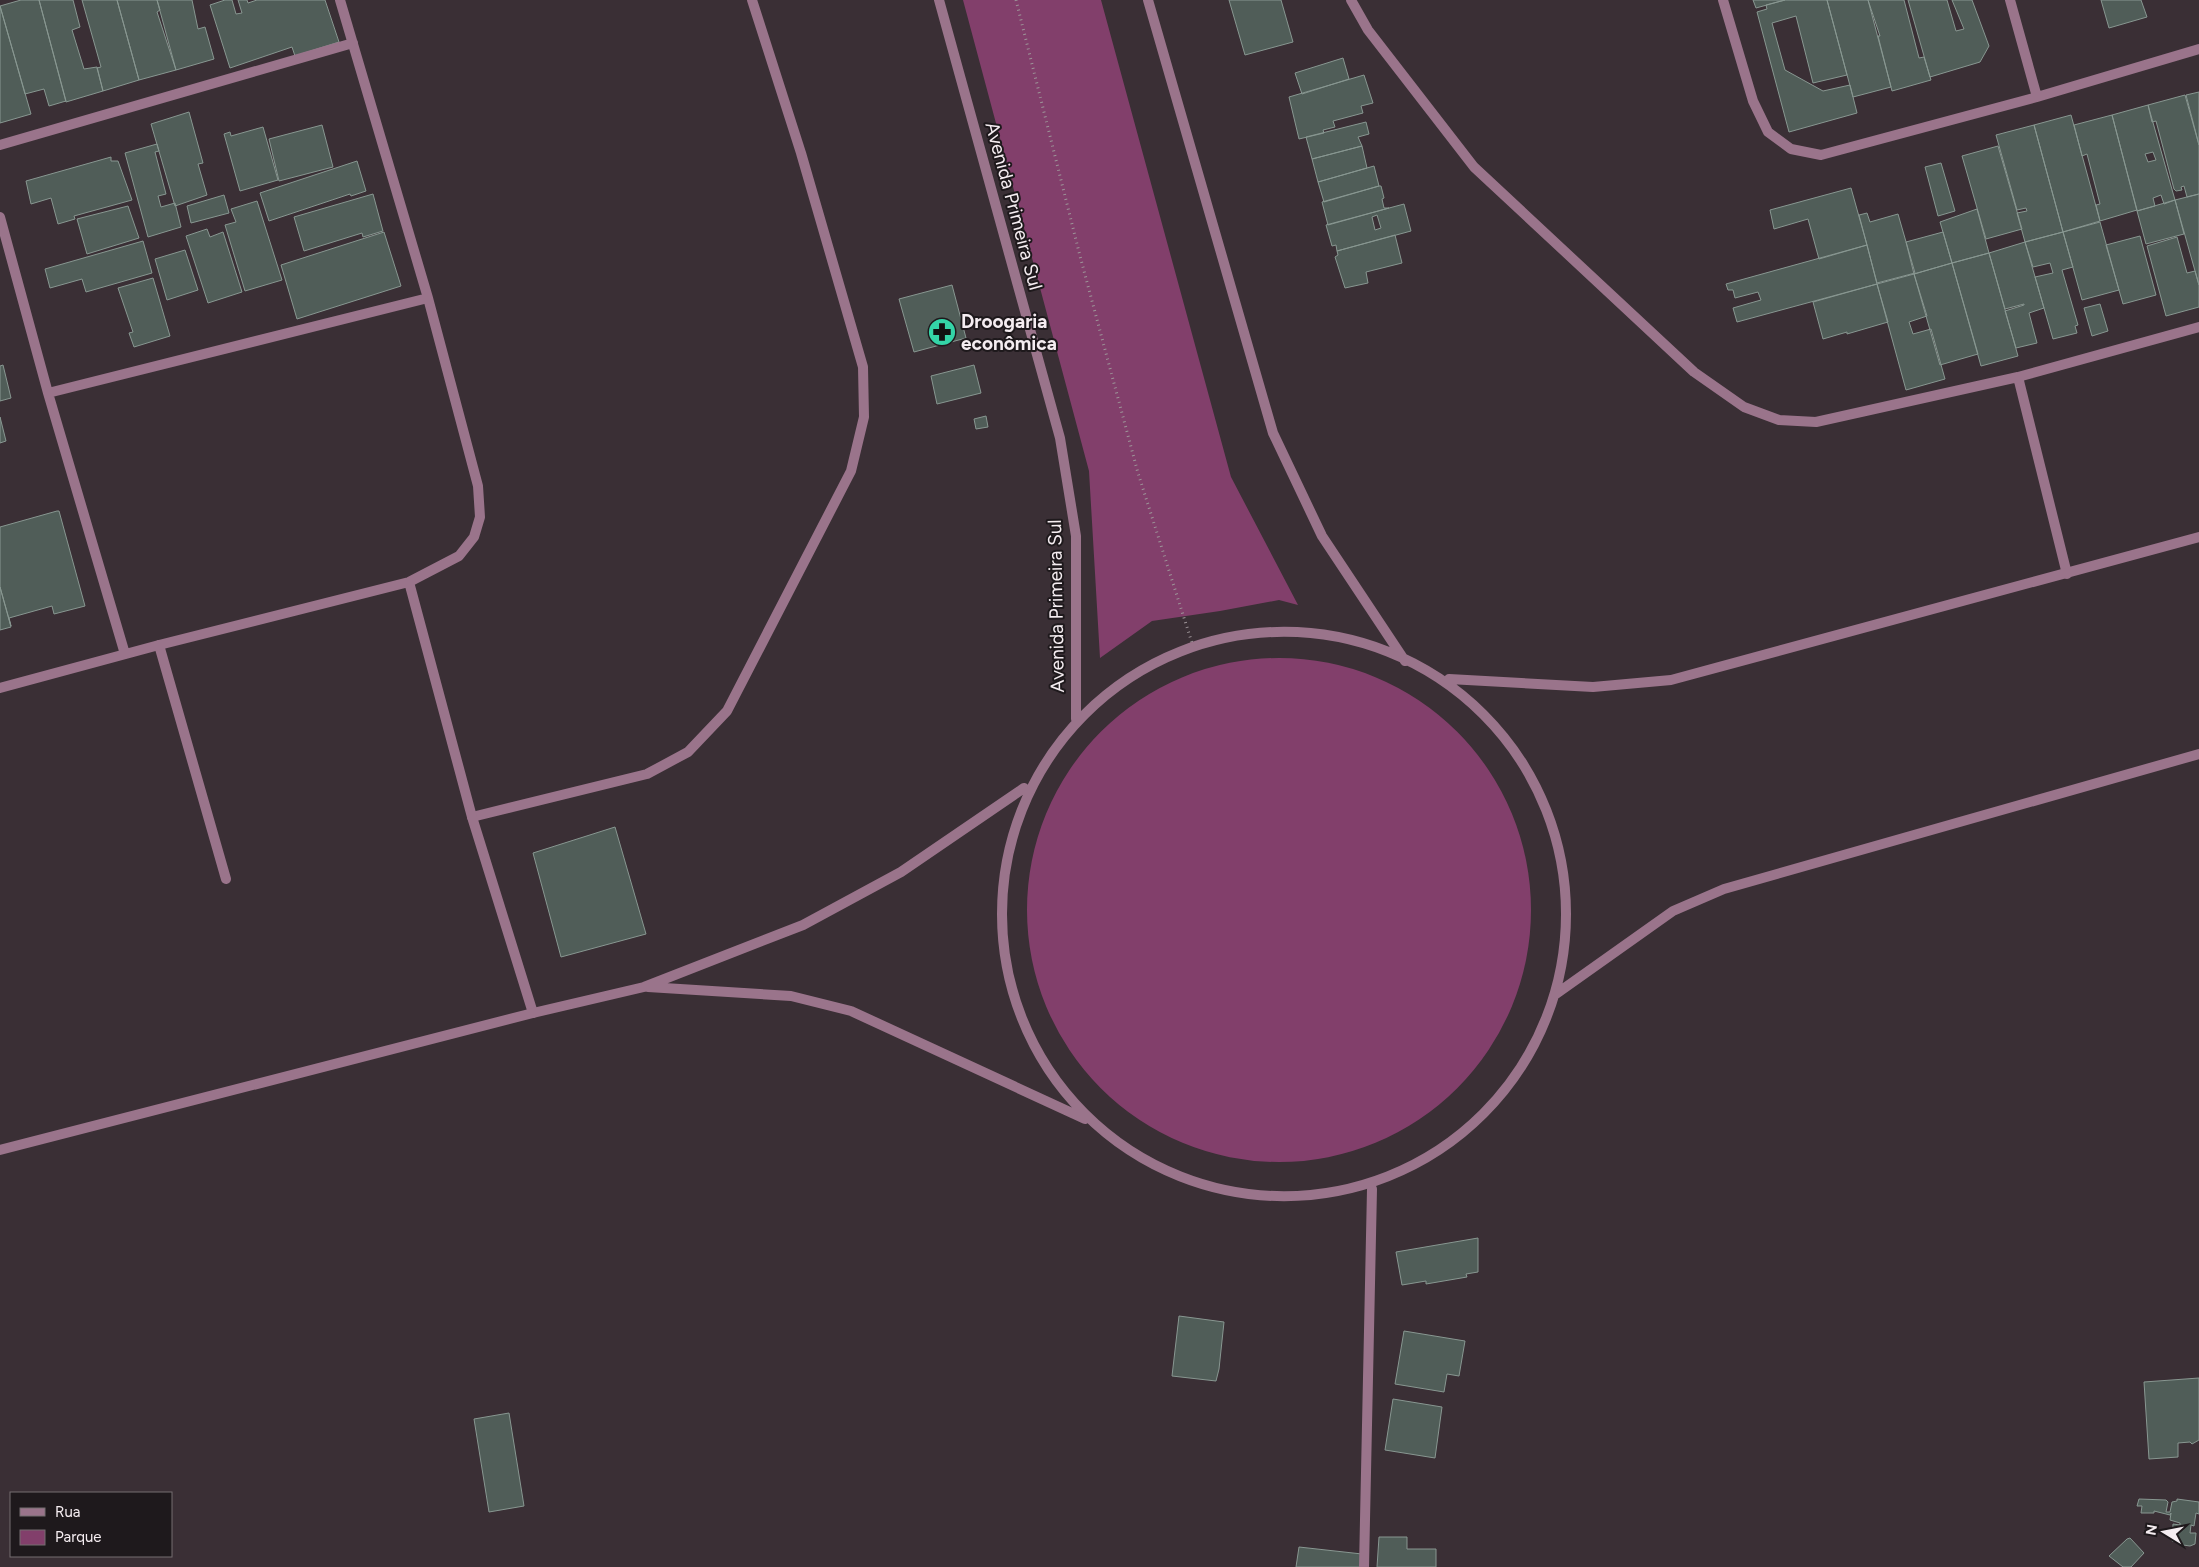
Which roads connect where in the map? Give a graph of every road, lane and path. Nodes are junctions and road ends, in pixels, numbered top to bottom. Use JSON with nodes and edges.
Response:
{"nodes":[{"id":1,"x":340,"y":0,"type":"edge"},
{"id":2,"x":752,"y":0,"type":"edge"},
{"id":3,"x":939,"y":0,"type":"edge"},
{"id":4,"x":1016,"y":0,"type":"edge"},
{"id":5,"x":1148,"y":0,"type":"edge"},
{"id":6,"x":1352,"y":0,"type":"edge"},
{"id":7,"x":1723,"y":0,"type":"edge"},
{"id":8,"x":2010,"y":0,"type":"edge"},
{"id":9,"x":353,"y":42,"type":"junction"},
{"id":10,"x":2199,"y":49,"type":"edge"},
{"id":11,"x":2037,"y":97,"type":"junction"},
{"id":12,"x":0,"y":145,"type":"edge"},
{"id":13,"x":0,"y":217,"type":"edge"},
{"id":14,"x":428,"y":298,"type":"junction"},
{"id":15,"x":2199,"y":327,"type":"edge"},
{"id":16,"x":2018,"y":378,"type":"junction"},
{"id":17,"x":48,"y":393,"type":"junction"},
{"id":18,"x":2199,"y":537,"type":"edge"},
{"id":19,"x":2067,"y":574,"type":"junction"},
{"id":20,"x":409,"y":582,"type":"junction"},
{"id":21,"x":1192,"y":643,"type":"junction"},
{"id":22,"x":159,"y":645,"type":"junction"},
{"id":23,"x":125,"y":654,"type":"junction"},
{"id":24,"x":1405,"y":661,"type":"junction"},
{"id":25,"x":1448,"y":679,"type":"junction"},
{"id":26,"x":0,"y":688,"type":"edge"},
{"id":27,"x":1076,"y":719,"type":"junction"},
{"id":28,"x":2199,"y":754,"type":"edge"},
{"id":29,"x":1024,"y":788,"type":"junction"},
{"id":30,"x":472,"y":817,"type":"junction"},
{"id":31,"x":226,"y":879,"type":"dead end"},
{"id":32,"x":644,"y":987,"type":"junction"},
{"id":33,"x":1556,"y":994,"type":"junction"},
{"id":34,"x":533,"y":1013,"type":"junction"},
{"id":35,"x":1086,"y":1120,"type":"junction"},
{"id":36,"x":0,"y":1150,"type":"edge"},
{"id":37,"x":1372,"y":1189,"type":"junction"},
{"id":38,"x":1364,"y":1567,"type":"edge"}],
"edges":[{"from":1,"to":9,"type":"street"},
{"from":2,"to":30,"type":"street"},
{"from":3,"to":27,"type":"street","name":"Avenida Primeira Sul"},
{"from":4,"to":21,"type":"path"},
{"from":5,"to":24,"type":"street"},
{"from":6,"to":16,"type":"street"},
{"from":7,"to":11,"type":"street"},
{"from":8,"to":11,"type":"street"},
{"from":9,"to":12,"type":"street"},
{"from":9,"to":14,"type":"street"},
{"from":10,"to":11,"type":"street"},
{"from":13,"to":17,"type":"street"},
{"from":14,"to":17,"type":"street"},
{"from":14,"to":20,"type":"street"},
{"from":15,"to":16,"type":"street"},
{"from":16,"to":19,"type":"street"},
{"from":17,"to":23,"type":"street"},
{"from":18,"to":19,"type":"street"},
{"from":19,"to":25,"type":"street"},
{"from":20,"to":22,"type":"street"},
{"from":20,"to":30,"type":"street"},
{"from":21,"to":24,"type":"street"},
{"from":21,"to":27,"type":"street"},
{"from":22,"to":23,"type":"street"},
{"from":22,"to":31,"type":"street"},
{"from":23,"to":26,"type":"street"},
{"from":24,"to":25,"type":"street"},
{"from":25,"to":33,"type":"street"},
{"from":27,"to":29,"type":"street"},
{"from":28,"to":33,"type":"street"},
{"from":29,"to":32,"type":"street"},
{"from":29,"to":35,"type":"street"},
{"from":30,"to":34,"type":"street"},
{"from":32,"to":34,"type":"street"},
{"from":32,"to":35,"type":"street"},
{"from":33,"to":37,"type":"street"},
{"from":34,"to":36,"type":"street"},
{"from":35,"to":37,"type":"street"},
{"from":37,"to":38,"type":"street"}]}
